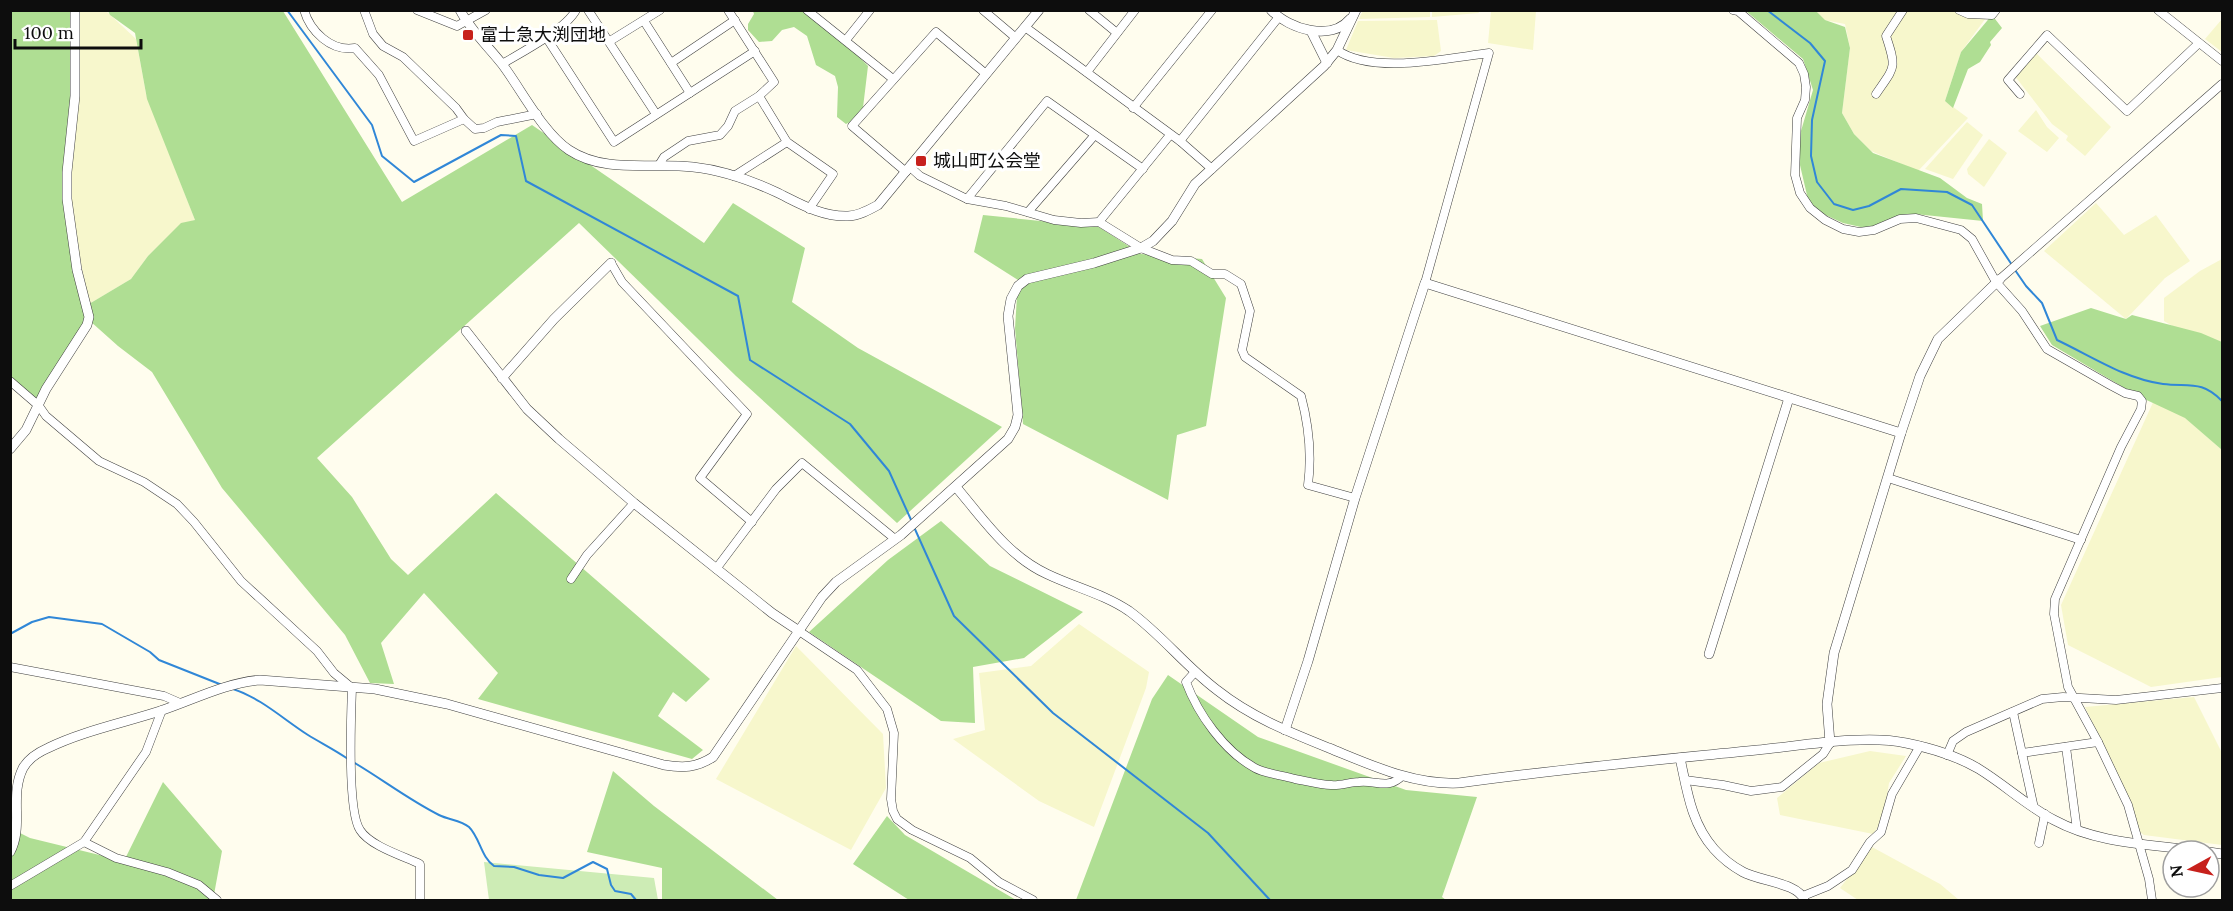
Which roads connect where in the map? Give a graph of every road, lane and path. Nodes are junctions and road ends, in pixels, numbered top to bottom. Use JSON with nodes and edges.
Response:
{"nodes":[{"id":1,"x":75,"y":10,"type":"edge"},
{"id":2,"x":304,"y":10,"type":"edge"},
{"id":3,"x":363,"y":10,"type":"edge"},
{"id":4,"x":417,"y":10,"type":"edge"},
{"id":5,"x":460,"y":10,"type":"edge"},
{"id":6,"x":486,"y":10,"type":"edge"},
{"id":7,"x":576,"y":10,"type":"edge"},
{"id":8,"x":588,"y":10,"type":"edge"},
{"id":9,"x":660,"y":10,"type":"edge"},
{"id":10,"x":728,"y":10,"type":"edge"},
{"id":11,"x":807,"y":10,"type":"edge"},
{"id":12,"x":870,"y":10,"type":"edge"},
{"id":13,"x":983,"y":10,"type":"edge"},
{"id":14,"x":1039,"y":10,"type":"edge"},
{"id":15,"x":1089,"y":10,"type":"edge"},
{"id":16,"x":1135,"y":10,"type":"edge"},
{"id":17,"x":1212,"y":10,"type":"edge"},
{"id":18,"x":1733,"y":10,"type":"edge"},
{"id":19,"x":1902,"y":10,"type":"edge"},
{"id":20,"x":1959,"y":10,"type":"edge"},
{"id":21,"x":1996,"y":10,"type":"edge"},
{"id":22,"x":2158,"y":10,"type":"edge"},
{"id":23,"x":1355,"y":11,"type":"edge"},
{"id":24,"x":1275,"y":14,"type":"edge"},
{"id":25,"x":735,"y":20,"type":"junction"},
{"id":26,"x":644,"y":21,"type":"junction"},
{"id":27,"x":467,"y":22,"type":"junction"},
{"id":28,"x":1025,"y":27,"type":"junction"},
{"id":29,"x":1311,"y":31,"type":"junction"},
{"id":30,"x":1117,"y":33,"type":"junction"},
{"id":31,"x":546,"y":37,"type":"junction"},
{"id":32,"x":1016,"y":38,"type":"junction"},
{"id":33,"x":846,"y":40,"type":"junction"},
{"id":34,"x":610,"y":41,"type":"junction"},
{"id":35,"x":2199,"y":43,"type":"junction"},
{"id":36,"x":1337,"y":50,"type":"junction"},
{"id":37,"x":755,"y":51,"type":"junction"},
{"id":38,"x":2223,"y":61,"type":"edge"},
{"id":39,"x":671,"y":63,"type":"junction"},
{"id":40,"x":1327,"y":63,"type":"junction"},
{"id":41,"x":502,"y":64,"type":"junction"},
{"id":42,"x":1087,"y":72,"type":"junction"},
{"id":43,"x":986,"y":74,"type":"junction"},
{"id":44,"x":892,"y":79,"type":"junction"},
{"id":45,"x":2223,"y":84,"type":"edge"},
{"id":46,"x":690,"y":93,"type":"junction"},
{"id":47,"x":1876,"y":94,"type":"dead end"},
{"id":48,"x":2020,"y":94,"type":"dead end"},
{"id":49,"x":759,"y":96,"type":"junction"},
{"id":50,"x":1133,"y":108,"type":"junction"},
{"id":51,"x":537,"y":114,"type":"junction"},
{"id":52,"x":656,"y":114,"type":"junction"},
{"id":53,"x":464,"y":119,"type":"junction"},
{"id":54,"x":1170,"y":135,"type":"junction"},
{"id":55,"x":1094,"y":136,"type":"junction"},
{"id":56,"x":1179,"y":141,"type":"junction"},
{"id":57,"x":787,"y":142,"type":"junction"},
{"id":58,"x":659,"y":165,"type":"junction"},
{"id":59,"x":908,"y":169,"type":"junction"},
{"id":60,"x":1143,"y":169,"type":"junction"},
{"id":61,"x":1212,"y":169,"type":"junction"},
{"id":62,"x":734,"y":176,"type":"junction"},
{"id":63,"x":967,"y":199,"type":"junction"},
{"id":64,"x":809,"y":209,"type":"junction"},
{"id":65,"x":1028,"y":212,"type":"junction"},
{"id":66,"x":1100,"y":222,"type":"junction"},
{"id":67,"x":1141,"y":248,"type":"junction"},
{"id":68,"x":611,"y":263,"type":"joint"},
{"id":69,"x":1998,"y":280,"type":"junction"},
{"id":70,"x":1425,"y":284,"type":"junction"},
{"id":71,"x":466,"y":331,"type":"dead end"},
{"id":72,"x":502,"y":378,"type":"junction"},
{"id":73,"x":10,"y":381,"type":"edge"},
{"id":74,"x":1789,"y":398,"type":"junction"},
{"id":75,"x":39,"y":406,"type":"junction"},
{"id":76,"x":1901,"y":433,"type":"junction"},
{"id":77,"x":10,"y":449,"type":"edge"},
{"id":78,"x":1888,"y":478,"type":"junction"},
{"id":79,"x":956,"y":487,"type":"junction"},
{"id":80,"x":1355,"y":498,"type":"junction"},
{"id":81,"x":634,"y":503,"type":"junction"},
{"id":82,"x":752,"y":522,"type":"junction"},
{"id":83,"x":898,"y":537,"type":"junction"},
{"id":84,"x":2081,"y":540,"type":"junction"},
{"id":85,"x":716,"y":568,"type":"junction"},
{"id":86,"x":572,"y":579,"type":"dead end"},
{"id":87,"x":799,"y":631,"type":"junction"},
{"id":88,"x":1709,"y":654,"type":"dead end"},
{"id":89,"x":10,"y":667,"type":"edge"},
{"id":90,"x":1195,"y":672,"type":"junction"},
{"id":91,"x":352,"y":688,"type":"junction"},
{"id":92,"x":2223,"y":688,"type":"edge"},
{"id":93,"x":2074,"y":699,"type":"junction"},
{"id":94,"x":180,"y":704,"type":"junction"},
{"id":95,"x":162,"y":710,"type":"junction"},
{"id":96,"x":2013,"y":712,"type":"junction"},
{"id":97,"x":1285,"y":730,"type":"junction"},
{"id":98,"x":2098,"y":742,"type":"junction"},
{"id":99,"x":1830,"y":743,"type":"junction"},
{"id":100,"x":1920,"y":746,"type":"junction"},
{"id":101,"x":2066,"y":747,"type":"junction"},
{"id":102,"x":2022,"y":753,"type":"junction"},
{"id":103,"x":1947,"y":754,"type":"junction"},
{"id":104,"x":1680,"y":758,"type":"junction"},
{"id":105,"x":1402,"y":776,"type":"junction"},
{"id":106,"x":1684,"y":780,"type":"junction"},
{"id":107,"x":2034,"y":808,"type":"junction"},
{"id":108,"x":2045,"y":814,"type":"junction"},
{"id":109,"x":2077,"y":830,"type":"junction"},
{"id":110,"x":84,"y":842,"type":"junction"},
{"id":111,"x":2039,"y":843,"type":"dead end"},
{"id":112,"x":2138,"y":843,"type":"junction"},
{"id":113,"x":2161,"y":846,"type":"edge"},
{"id":114,"x":10,"y":852,"type":"edge"},
{"id":115,"x":10,"y":886,"type":"edge"},
{"id":116,"x":1803,"y":898,"type":"edge"},
{"id":117,"x":217,"y":900,"type":"edge"},
{"id":118,"x":420,"y":900,"type":"edge"},
{"id":119,"x":1033,"y":900,"type":"edge"},
{"id":120,"x":2152,"y":900,"type":"edge"}],
"edges":[{"from":1,"to":75,"type":"street"},
{"from":2,"to":53,"type":"street"},
{"from":3,"to":53,"type":"street"},
{"from":4,"to":27,"type":"street"},
{"from":5,"to":27,"type":"street"},
{"from":6,"to":27,"type":"street"},
{"from":7,"to":31,"type":"street"},
{"from":8,"to":34,"type":"street"},
{"from":9,"to":26,"type":"street"},
{"from":10,"to":25,"type":"street"},
{"from":11,"to":33,"type":"street"},
{"from":12,"to":33,"type":"street"},
{"from":13,"to":32,"type":"street"},
{"from":14,"to":28,"type":"street"},
{"from":15,"to":30,"type":"street"},
{"from":16,"to":30,"type":"street"},
{"from":17,"to":50,"type":"street"},
{"from":18,"to":69,"type":"street"},
{"from":19,"to":47,"type":"street"},
{"from":20,"to":21,"type":"street"},
{"from":22,"to":35,"type":"street"},
{"from":23,"to":29,"type":"street"},
{"from":23,"to":36,"type":"street"},
{"from":24,"to":29,"type":"street"},
{"from":24,"to":56,"type":"street"},
{"from":25,"to":37,"type":"street"},
{"from":25,"to":39,"type":"street"},
{"from":26,"to":34,"type":"street"},
{"from":26,"to":39,"type":"street"},
{"from":27,"to":41,"type":"street"},
{"from":28,"to":32,"type":"street"},
{"from":28,"to":42,"type":"street"},
{"from":29,"to":40,"type":"street"},
{"from":30,"to":42,"type":"street"},
{"from":31,"to":41,"type":"street"},
{"from":31,"to":52,"type":"street"},
{"from":32,"to":43,"type":"street"},
{"from":33,"to":44,"type":"street"},
{"from":34,"to":52,"type":"street"},
{"from":35,"to":38,"type":"street"},
{"from":35,"to":48,"type":"street"},
{"from":36,"to":40,"type":"street"},
{"from":36,"to":70,"type":"street"},
{"from":37,"to":46,"type":"street"},
{"from":37,"to":49,"type":"street"},
{"from":39,"to":46,"type":"street"},
{"from":40,"to":61,"type":"street"},
{"from":41,"to":51,"type":"street"},
{"from":42,"to":50,"type":"street"},
{"from":43,"to":44,"type":"street"},
{"from":43,"to":59,"type":"street"},
{"from":44,"to":59,"type":"street"},
{"from":45,"to":69,"type":"street"},
{"from":46,"to":52,"type":"street"},
{"from":49,"to":57,"type":"street"},
{"from":49,"to":58,"type":"street"},
{"from":50,"to":54,"type":"street"},
{"from":51,"to":53,"type":"street"},
{"from":51,"to":58,"type":"street"},
{"from":54,"to":56,"type":"street"},
{"from":54,"to":60,"type":"street"},
{"from":55,"to":60,"type":"street"},
{"from":55,"to":63,"type":"street"},
{"from":55,"to":65,"type":"street"},
{"from":56,"to":61,"type":"street"},
{"from":57,"to":62,"type":"street"},
{"from":57,"to":64,"type":"street"},
{"from":58,"to":62,"type":"street"},
{"from":59,"to":63,"type":"street"},
{"from":59,"to":64,"type":"street"},
{"from":60,"to":66,"type":"street"},
{"from":61,"to":67,"type":"street"},
{"from":62,"to":64,"type":"street"},
{"from":63,"to":65,"type":"street"},
{"from":65,"to":66,"type":"street"},
{"from":66,"to":67,"type":"street"},
{"from":67,"to":79,"type":"street"},
{"from":67,"to":80,"type":"street"},
{"from":68,"to":72,"type":"street"},
{"from":68,"to":82,"type":"street"},
{"from":69,"to":76,"type":"street"},
{"from":69,"to":84,"type":"street"},
{"from":70,"to":74,"type":"street"},
{"from":70,"to":80,"type":"street"},
{"from":71,"to":72,"type":"street"},
{"from":72,"to":81,"type":"street"},
{"from":73,"to":75,"type":"street"},
{"from":74,"to":76,"type":"street"},
{"from":74,"to":88,"type":"street"},
{"from":75,"to":77,"type":"street"},
{"from":75,"to":91,"type":"street"},
{"from":76,"to":78,"type":"street"},
{"from":78,"to":84,"type":"street"},
{"from":78,"to":99,"type":"street"},
{"from":79,"to":83,"type":"street"},
{"from":79,"to":90,"type":"street"},
{"from":80,"to":97,"type":"street"},
{"from":81,"to":85,"type":"street"},
{"from":81,"to":86,"type":"street"},
{"from":82,"to":83,"type":"street"},
{"from":82,"to":85,"type":"street"},
{"from":83,"to":87,"type":"street"},
{"from":84,"to":93,"type":"street"},
{"from":85,"to":87,"type":"street"},
{"from":87,"to":91,"type":"street"},
{"from":87,"to":119,"type":"street"},
{"from":89,"to":94,"type":"street"},
{"from":90,"to":97,"type":"street"},
{"from":90,"to":105,"type":"street"},
{"from":91,"to":94,"type":"street"},
{"from":91,"to":118,"type":"street"},
{"from":92,"to":93,"type":"street"},
{"from":93,"to":96,"type":"street"},
{"from":93,"to":98,"type":"street"},
{"from":94,"to":95,"type":"street"},
{"from":95,"to":110,"type":"street"},
{"from":95,"to":114,"type":"street"},
{"from":96,"to":102,"type":"street"},
{"from":96,"to":103,"type":"street"},
{"from":97,"to":105,"type":"street"},
{"from":98,"to":101,"type":"street"},
{"from":98,"to":112,"type":"street"},
{"from":99,"to":100,"type":"street"},
{"from":99,"to":104,"type":"street"},
{"from":99,"to":106,"type":"street"},
{"from":100,"to":103,"type":"street"},
{"from":100,"to":116,"type":"street"},
{"from":101,"to":102,"type":"street"},
{"from":101,"to":109,"type":"street"},
{"from":102,"to":107,"type":"street"},
{"from":103,"to":107,"type":"street"},
{"from":104,"to":105,"type":"street"},
{"from":104,"to":106,"type":"street"},
{"from":106,"to":116,"type":"street"},
{"from":107,"to":108,"type":"street"},
{"from":108,"to":109,"type":"street"},
{"from":108,"to":111,"type":"street"},
{"from":109,"to":112,"type":"street"},
{"from":110,"to":115,"type":"street"},
{"from":110,"to":117,"type":"street"},
{"from":112,"to":113,"type":"street"},
{"from":112,"to":120,"type":"street"}]}
